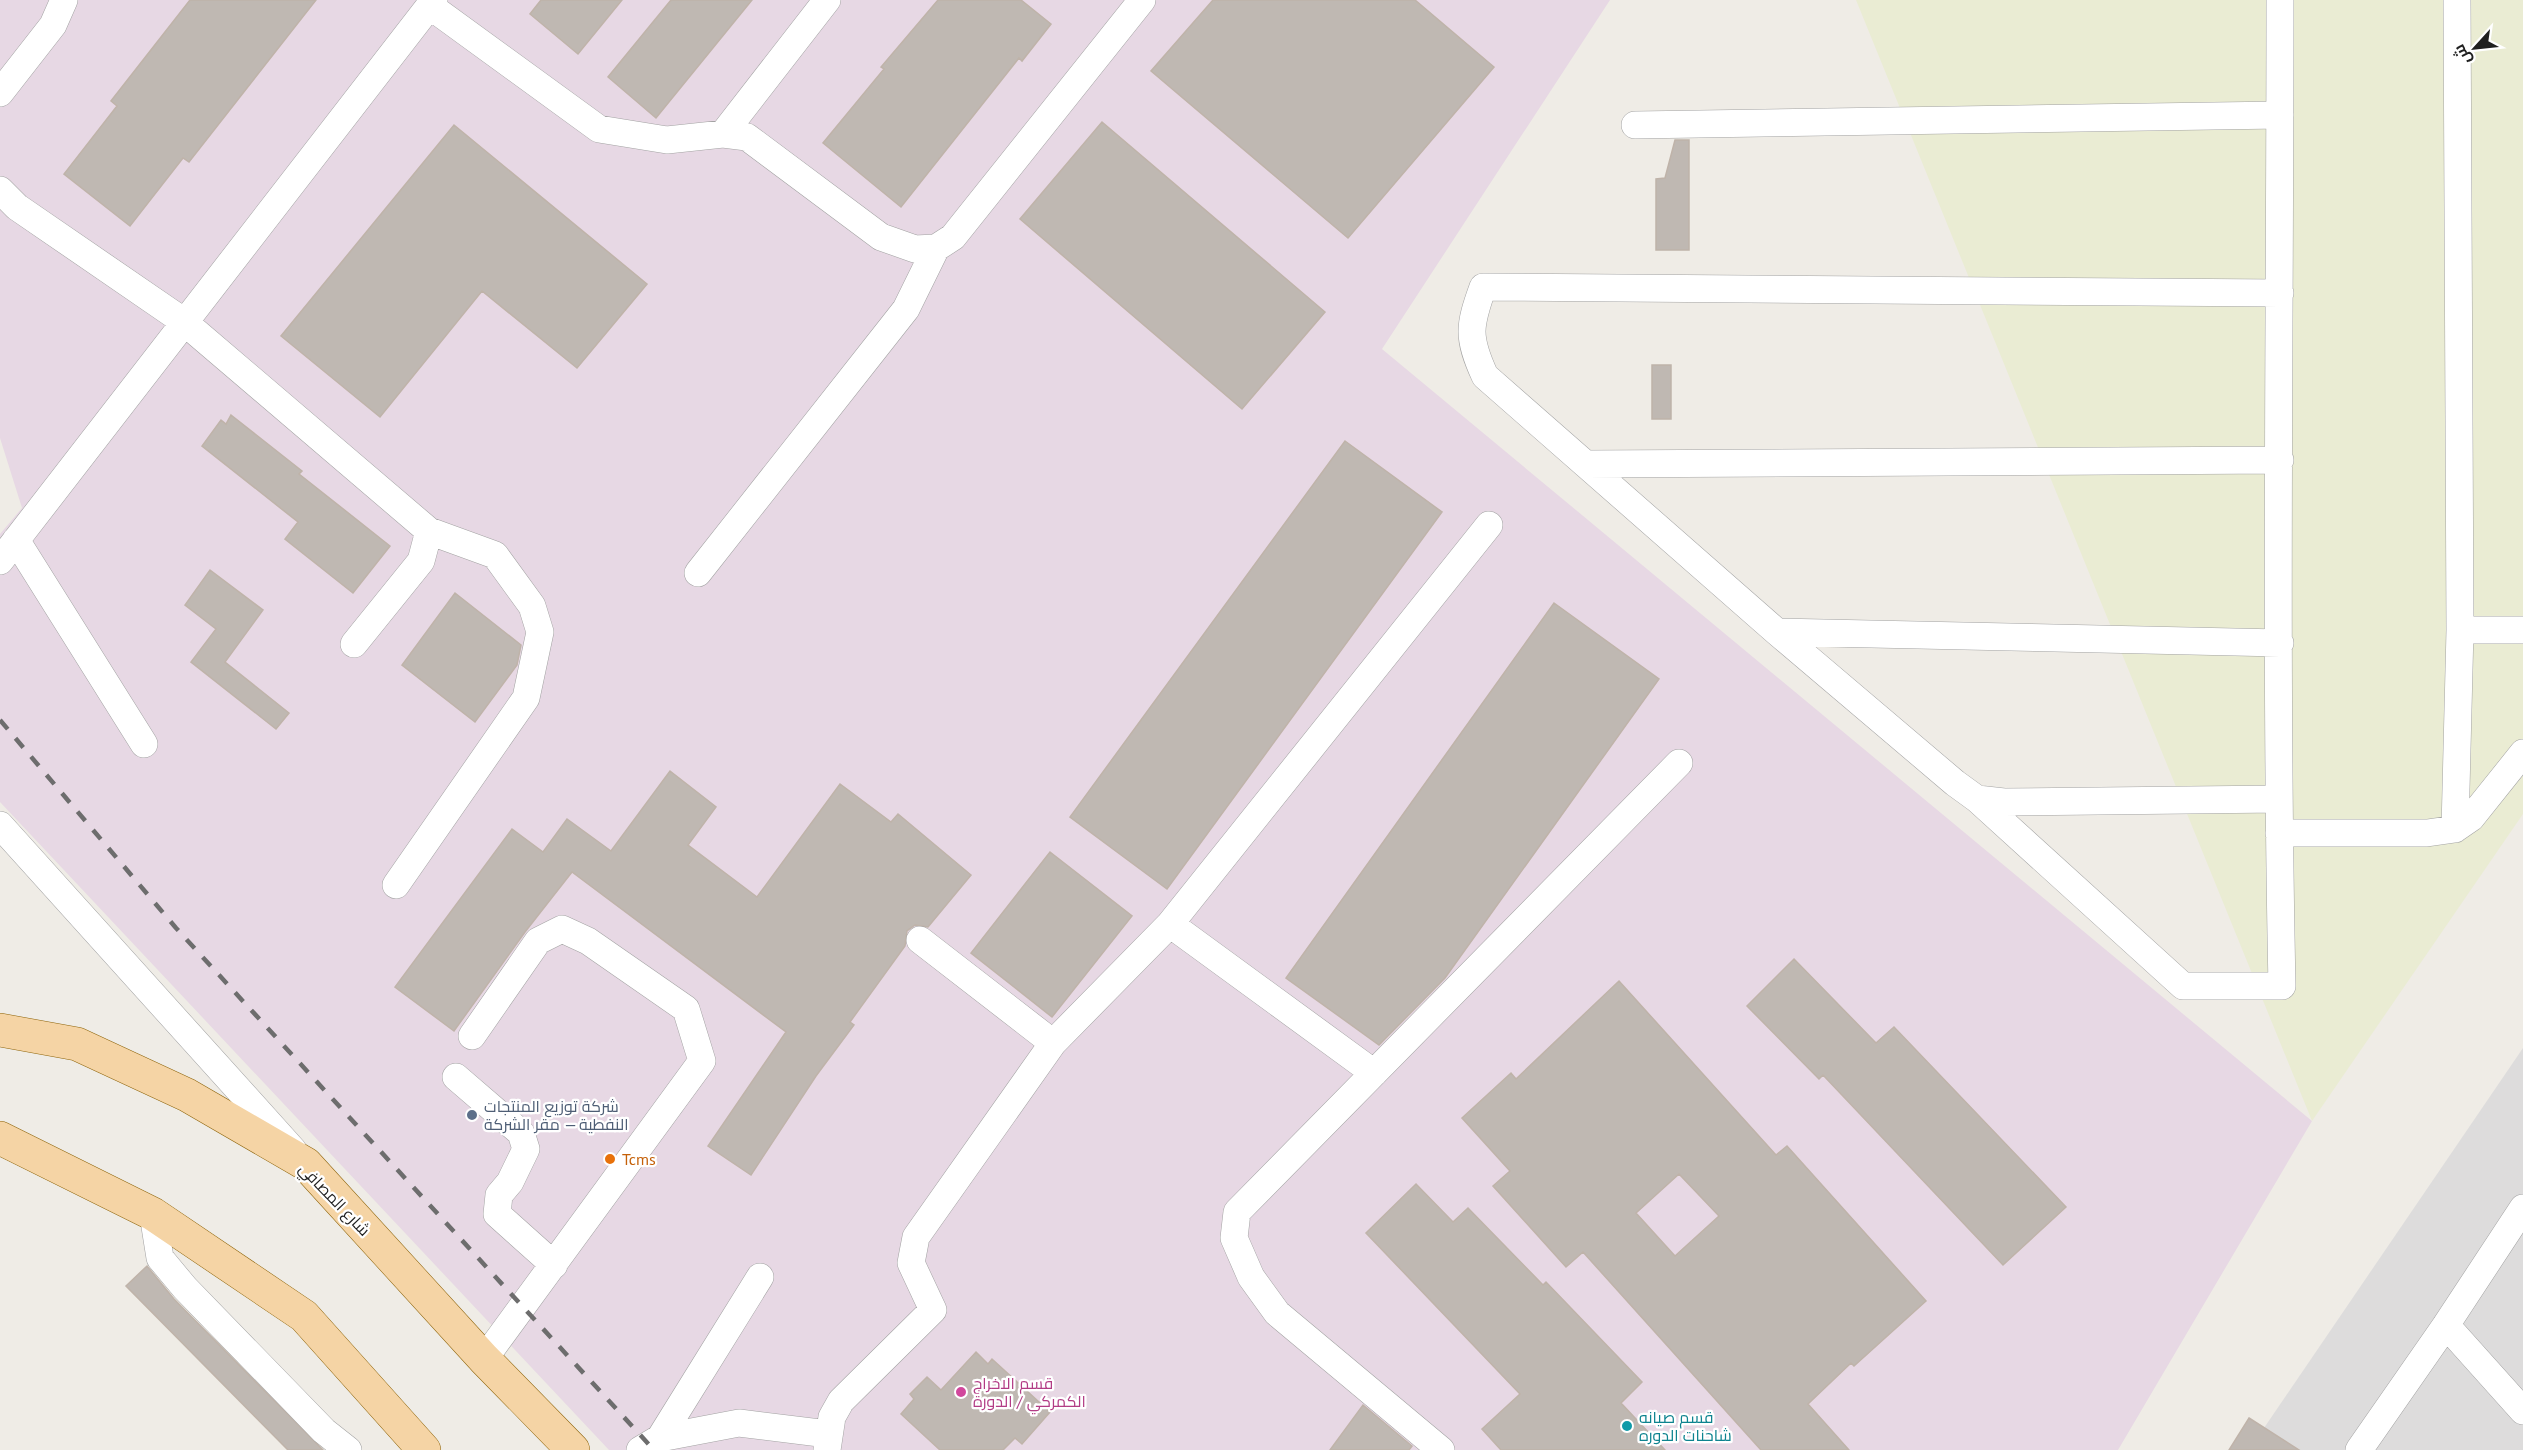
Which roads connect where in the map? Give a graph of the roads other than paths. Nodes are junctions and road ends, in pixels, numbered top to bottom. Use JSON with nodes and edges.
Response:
{"nodes":[{"id":1,"x":64,"y":0,"type":"edge"},
{"id":2,"x":827,"y":0,"type":"edge"},
{"id":3,"x":1142,"y":0,"type":"edge"},
{"id":4,"x":2280,"y":0,"type":"edge"},
{"id":5,"x":2457,"y":0,"type":"edge"},
{"id":6,"x":432,"y":3,"type":"edge"},
{"id":7,"x":0,"y":93,"type":"edge"},
{"id":8,"x":2280,"y":115,"type":"junction"},
{"id":9,"x":1635,"y":125,"type":"dead end"},
{"id":10,"x":723,"y":134,"type":"junction"},
{"id":11,"x":0,"y":190,"type":"edge"},
{"id":12,"x":936,"y":248,"type":"junction"},
{"id":13,"x":2280,"y":293,"type":"junction"},
{"id":14,"x":183,"y":321,"type":"junction"},
{"id":15,"x":2280,"y":460,"type":"junction"},
{"id":16,"x":1586,"y":464,"type":"junction"},
{"id":17,"x":1489,"y":525,"type":"dead end"},
{"id":18,"x":429,"y":531,"type":"junction"},
{"id":19,"x":8,"y":550,"type":"edge"},
{"id":20,"x":698,"y":573,"type":"dead end"},
{"id":21,"x":2460,"y":630,"type":"junction"},
{"id":22,"x":2523,"y":630,"type":"edge"},
{"id":23,"x":1777,"y":632,"type":"junction"},
{"id":24,"x":2280,"y":643,"type":"junction"},
{"id":25,"x":354,"y":644,"type":"dead end"},
{"id":26,"x":144,"y":744,"type":"dead end"},
{"id":27,"x":2523,"y":753,"type":"edge"},
{"id":28,"x":1679,"y":763,"type":"dead end"},
{"id":29,"x":1977,"y":799,"type":"junction"},
{"id":30,"x":2279,"y":799,"type":"junction"},
{"id":31,"x":0,"y":825,"type":"edge"},
{"id":32,"x":2455,"y":829,"type":"junction"},
{"id":33,"x":2279,"y":833,"type":"junction"},
{"id":34,"x":396,"y":885,"type":"dead end"},
{"id":35,"x":1170,"y":924,"type":"junction"},
{"id":36,"x":920,"y":940,"type":"dead end"},
{"id":37,"x":0,"y":1030,"type":"edge"},
{"id":38,"x":471,"y":1036,"type":"dead end"},
{"id":39,"x":1053,"y":1044,"type":"junction"},
{"id":40,"x":1374,"y":1073,"type":"junction"},
{"id":41,"x":456,"y":1077,"type":"dead end"},
{"id":42,"x":0,"y":1138,"type":"edge"},
{"id":43,"x":306,"y":1164,"type":"junction"},
{"id":44,"x":2523,"y":1208,"type":"edge"},
{"id":45,"x":153,"y":1214,"type":"junction"},
{"id":46,"x":554,"y":1265,"type":"junction"},
{"id":47,"x":760,"y":1277,"type":"dead end"},
{"id":48,"x":2446,"y":1325,"type":"junction"},
{"id":49,"x":484,"y":1359,"type":"junction"},
{"id":50,"x":2523,"y":1411,"type":"edge"},
{"id":51,"x":828,"y":1442,"type":"edge"},
{"id":52,"x":650,"y":1444,"type":"edge"},
{"id":53,"x":348,"y":1450,"type":"edge"},
{"id":54,"x":424,"y":1450,"type":"edge"},
{"id":55,"x":573,"y":1450,"type":"edge"},
{"id":56,"x":1441,"y":1450,"type":"edge"},
{"id":57,"x":2359,"y":1450,"type":"edge"}],
"edges":[{"from":1,"to":7,"type":"street"},
{"from":2,"to":10,"type":"street"},
{"from":3,"to":12,"type":"street"},
{"from":4,"to":8,"type":"street"},
{"from":5,"to":21,"type":"street"},
{"from":6,"to":10,"type":"street"},
{"from":6,"to":14,"type":"street"},
{"from":8,"to":9,"type":"street"},
{"from":8,"to":13,"type":"street"},
{"from":10,"to":12,"type":"street"},
{"from":11,"to":14,"type":"street"},
{"from":12,"to":20,"type":"street"},
{"from":13,"to":15,"type":"street"},
{"from":13,"to":16,"type":"street"},
{"from":14,"to":18,"type":"street"},
{"from":14,"to":19,"type":"street"},
{"from":15,"to":16,"type":"street"},
{"from":15,"to":24,"type":"street"},
{"from":16,"to":23,"type":"street"},
{"from":17,"to":35,"type":"street"},
{"from":18,"to":25,"type":"street"},
{"from":18,"to":34,"type":"street"},
{"from":19,"to":26,"type":"street"},
{"from":21,"to":22,"type":"street"},
{"from":21,"to":32,"type":"street"},
{"from":23,"to":24,"type":"street"},
{"from":23,"to":29,"type":"street"},
{"from":24,"to":30,"type":"street"},
{"from":27,"to":32,"type":"street"},
{"from":28,"to":40,"type":"street"},
{"from":29,"to":30,"type":"street"},
{"from":29,"to":33,"type":"street"},
{"from":30,"to":33,"type":"street"},
{"from":31,"to":43,"type":"street"},
{"from":32,"to":33,"type":"street"},
{"from":35,"to":39,"type":"street"},
{"from":35,"to":40,"type":"street"},
{"from":36,"to":39,"type":"street"},
{"from":37,"to":43,"type":"main road","name":"شارع المصافي"},
{"from":38,"to":46,"type":"street"},
{"from":39,"to":51,"type":"street"},
{"from":40,"to":56,"type":"street"},
{"from":41,"to":46,"type":"street"},
{"from":42,"to":45,"type":"main road"},
{"from":43,"to":49,"type":"main road","name":"شارع المصافي"},
{"from":44,"to":48,"type":"street"},
{"from":45,"to":53,"type":"street"},
{"from":45,"to":54,"type":"main road"},
{"from":46,"to":49,"type":"street"},
{"from":47,"to":52,"type":"street"},
{"from":48,"to":50,"type":"street"},
{"from":48,"to":57,"type":"street"},
{"from":49,"to":55,"type":"main road","name":"شارع المصافي"},
{"from":51,"to":52,"type":"street"}]}
